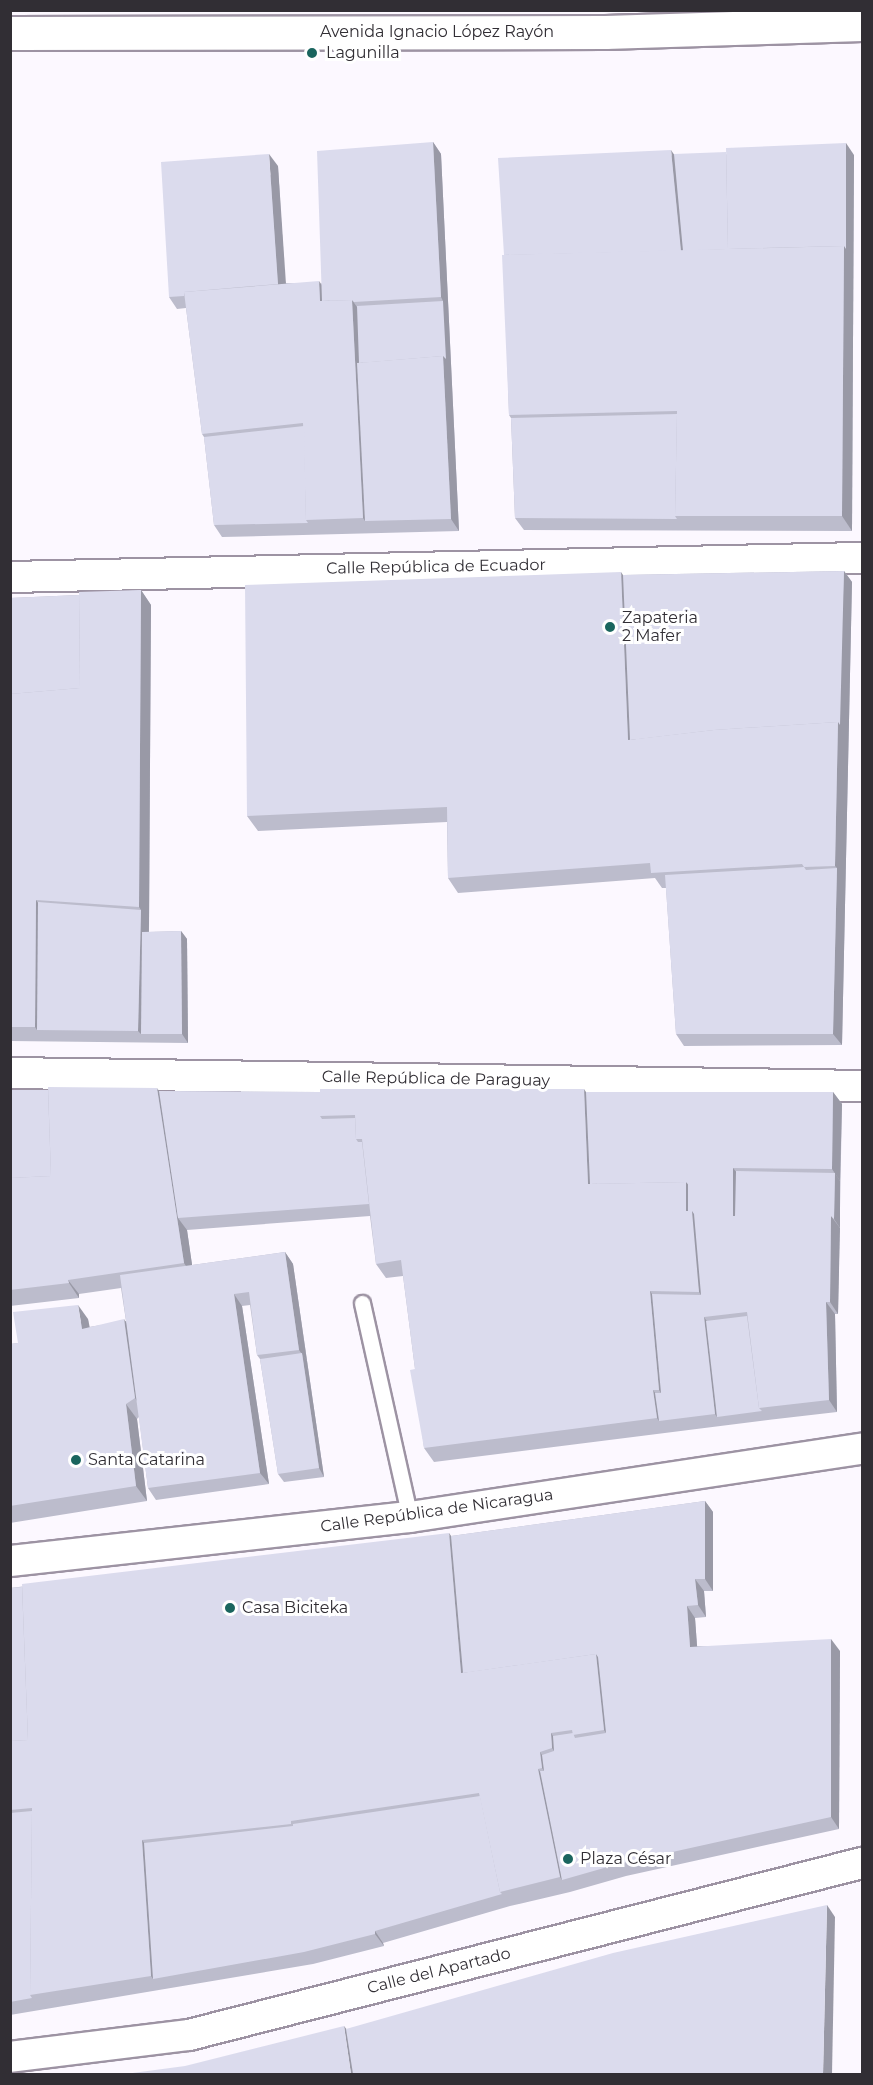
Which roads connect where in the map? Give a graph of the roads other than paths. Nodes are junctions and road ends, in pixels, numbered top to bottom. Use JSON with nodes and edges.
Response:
{"nodes":[{"id":1,"x":862,"y":24,"type":"edge"},
{"id":2,"x":10,"y":33,"type":"edge"},
{"id":3,"x":862,"y":558,"type":"edge"},
{"id":4,"x":10,"y":577,"type":"edge"},
{"id":5,"x":10,"y":1073,"type":"edge"},
{"id":6,"x":862,"y":1086,"type":"edge"},
{"id":7,"x":362,"y":1303,"type":"dead end"},
{"id":8,"x":862,"y":1449,"type":"edge"},
{"id":9,"x":410,"y":1517,"type":"junction"},
{"id":10,"x":10,"y":1561,"type":"edge"},
{"id":11,"x":862,"y":1863,"type":"edge"},
{"id":12,"x":10,"y":2058,"type":"edge"}],
"edges":[{"from":1,"to":2,"type":"main road","name":"Avenida Ignacio López Rayón"},
{"from":3,"to":4,"type":"street","name":"Calle República de Ecuador"},
{"from":5,"to":6,"type":"street","name":"Calle República de Paraguay"},
{"from":7,"to":9,"type":"lane"},
{"from":8,"to":9,"type":"street","name":"Calle República de Nicaragua"},
{"from":9,"to":10,"type":"street","name":"Calle República de Nicaragua"},
{"from":11,"to":12,"type":"street","name":"Calle del Apartado"}]}
